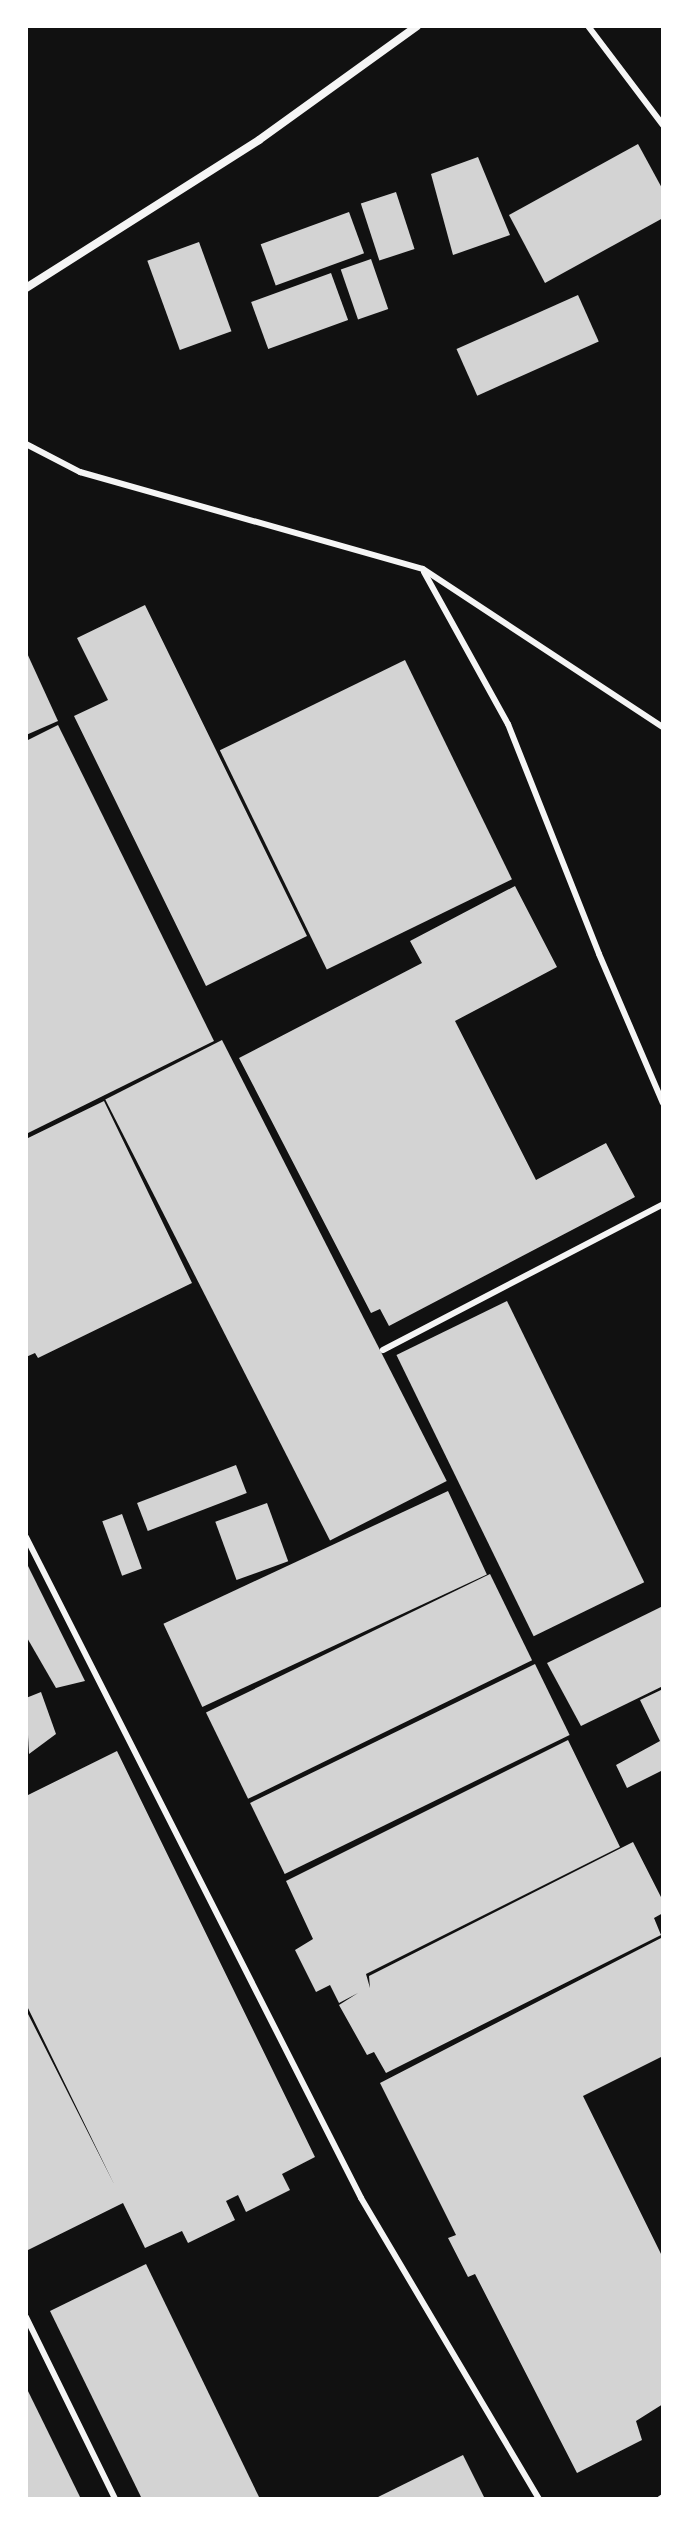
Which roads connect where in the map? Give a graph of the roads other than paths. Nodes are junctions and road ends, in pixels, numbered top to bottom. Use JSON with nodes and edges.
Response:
{"nodes":[{"id":1,"x":417,"y":26,"type":"edge"},
{"id":2,"x":588,"y":26,"type":"edge"},
{"id":3,"x":663,"y":125,"type":"edge"},
{"id":4,"x":26,"y":288,"type":"edge"},
{"id":5,"x":26,"y":444,"type":"edge"},
{"id":6,"x":423,"y":569,"type":"junction"},
{"id":7,"x":663,"y":716,"type":"edge"},
{"id":8,"x":653,"y":721,"type":"junction"},
{"id":9,"x":663,"y":727,"type":"edge"},
{"id":10,"x":663,"y":1103,"type":"edge"},
{"id":11,"x":663,"y":1204,"type":"edge"},
{"id":12,"x":383,"y":1350,"type":"dead end"},
{"id":13,"x":26,"y":1537,"type":"edge"},
{"id":14,"x":26,"y":2317,"type":"edge"},
{"id":15,"x":115,"y":2499,"type":"edge"},
{"id":16,"x":539,"y":2499,"type":"edge"}],
"edges":[{"from":1,"to":4,"type":"street"},
{"from":2,"to":3,"type":"lane"},
{"from":5,"to":6,"type":"lane"},
{"from":6,"to":8,"type":"lane"},
{"from":6,"to":10,"type":"lane"},
{"from":7,"to":8,"type":"lane"},
{"from":8,"to":9,"type":"lane"},
{"from":11,"to":12,"type":"lane"},
{"from":13,"to":16,"type":"lane"},
{"from":14,"to":15,"type":"lane"}]}
